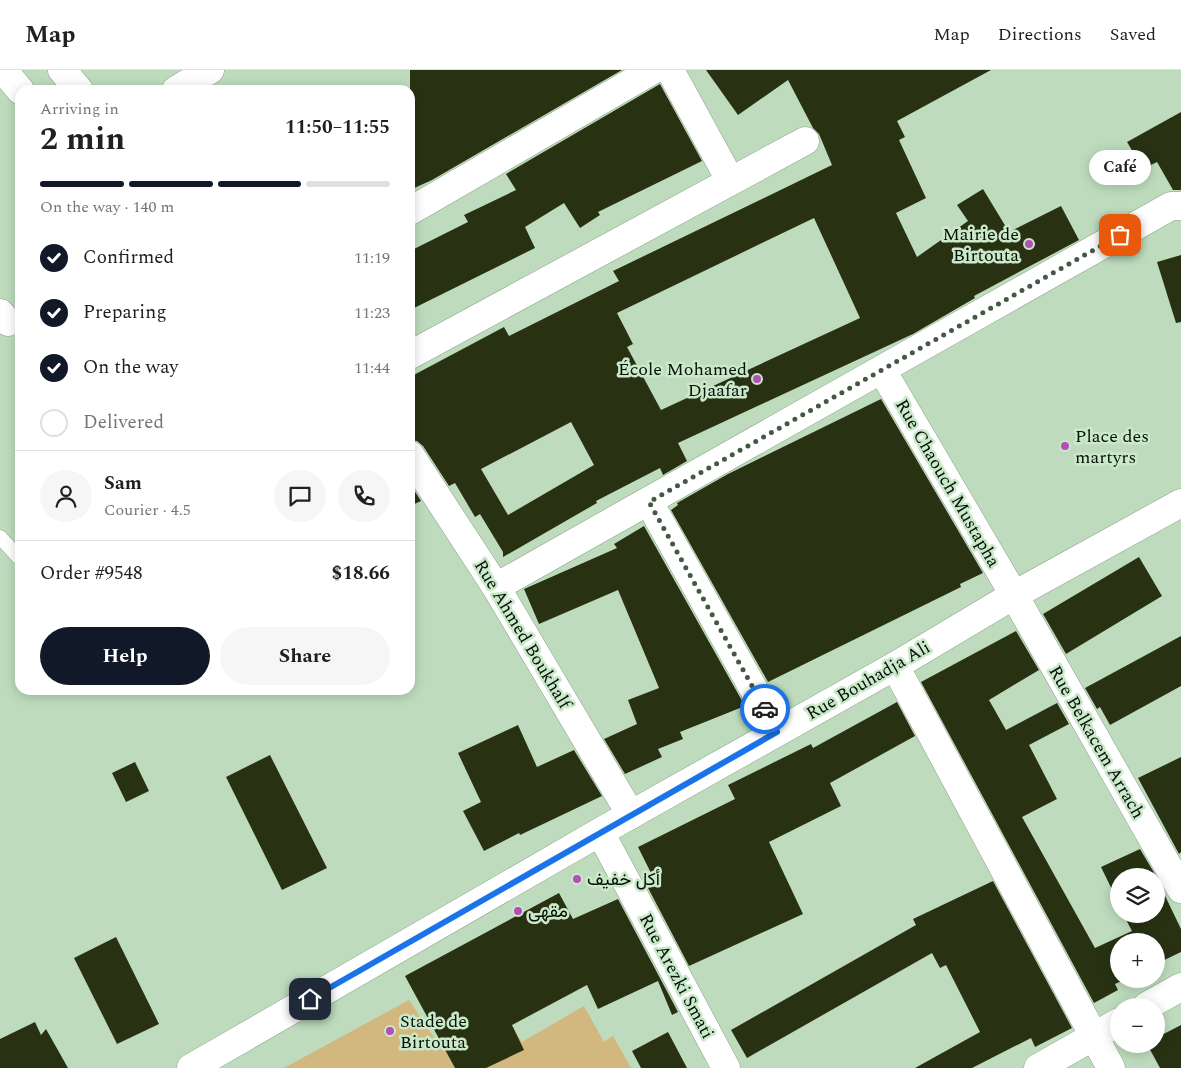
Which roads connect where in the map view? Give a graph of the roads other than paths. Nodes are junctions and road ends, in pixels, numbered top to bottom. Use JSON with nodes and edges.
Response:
{"nodes":[{"id":1,"x":3,"y":70,"type":"edge"},
{"id":2,"x":62,"y":70,"type":"edge"},
{"id":3,"x":210,"y":70,"type":"edge"},
{"id":4,"x":653,"y":70,"type":"edge"},
{"id":5,"x":670,"y":70,"type":"edge"},
{"id":6,"x":16,"y":85,"type":"edge"},
{"id":7,"x":75,"y":85,"type":"edge"},
{"id":8,"x":184,"y":85,"type":"edge"},
{"id":9,"x":805,"y":142,"type":"dead end"},
{"id":10,"x":730,"y":180,"type":"junction"},
{"id":11,"x":1181,"y":206,"type":"edge"},
{"id":12,"x":415,"y":209,"type":"edge"},
{"id":13,"x":415,"y":352,"type":"edge"},
{"id":14,"x":882,"y":370,"type":"junction"},
{"id":15,"x":415,"y":462,"type":"edge"},
{"id":16,"x":649,"y":502,"type":"junction"},
{"id":17,"x":1181,"y":502,"type":"edge"},
{"id":18,"x":0,"y":537,"type":"edge"},
{"id":19,"x":15,"y":554,"type":"edge"},
{"id":20,"x":496,"y":587,"type":"junction"},
{"id":21,"x":1014,"y":595,"type":"junction"},
{"id":22,"x":895,"y":666,"type":"junction"},
{"id":23,"x":777,"y":732,"type":"junction"},
{"id":24,"x":631,"y":815,"type":"junction"},
{"id":25,"x":600,"y":832,"type":"junction"},
{"id":26,"x":1181,"y":889,"type":"edge"},
{"id":27,"x":1181,"y":987,"type":"edge"},
{"id":28,"x":1161,"y":998,"type":"edge"},
{"id":29,"x":1110,"y":1027,"type":"edge"},
{"id":30,"x":1093,"y":1036,"type":"junction"},
{"id":31,"x":190,"y":1068,"type":"edge"},
{"id":32,"x":726,"y":1068,"type":"edge"},
{"id":33,"x":1038,"y":1068,"type":"edge"},
{"id":34,"x":1111,"y":1068,"type":"edge"}],
"edges":[{"from":1,"to":6,"type":"street"},
{"from":2,"to":7,"type":"street"},
{"from":3,"to":8,"type":"street"},
{"from":4,"to":12,"type":"street"},
{"from":5,"to":10,"type":"street"},
{"from":9,"to":10,"type":"street"},
{"from":10,"to":13,"type":"street"},
{"from":11,"to":14,"type":"street"},
{"from":14,"to":16,"type":"street"},
{"from":14,"to":21,"type":"street","name":"Rue Chaouch Mustapha"},
{"from":15,"to":20,"type":"street","name":"Rue Ahmed Boukhalf"},
{"from":16,"to":20,"type":"street"},
{"from":16,"to":23,"type":"street"},
{"from":17,"to":21,"type":"street","name":"Rue Bouhadja Ali"},
{"from":18,"to":19,"type":"lane"},
{"from":20,"to":24,"type":"street","name":"Rue Ahmed Boukhalf"},
{"from":21,"to":22,"type":"street","name":"Rue Bouhadja Ali"},
{"from":21,"to":26,"type":"street","name":"Rue Belkacem Arrach"},
{"from":22,"to":23,"type":"street","name":"Rue Bouhadja Ali"},
{"from":22,"to":30,"type":"street"},
{"from":23,"to":24,"type":"street","name":"Rue Bouhadja Ali"},
{"from":24,"to":25,"type":"street","name":"Rue Bouhadja Ali"},
{"from":25,"to":31,"type":"street","name":"Rue Bouhadja Ali"},
{"from":25,"to":32,"type":"street","name":"Rue Arezki Smati"},
{"from":27,"to":28,"type":"street"},
{"from":29,"to":30,"type":"street"},
{"from":30,"to":33,"type":"street"},
{"from":30,"to":34,"type":"street"}]}
